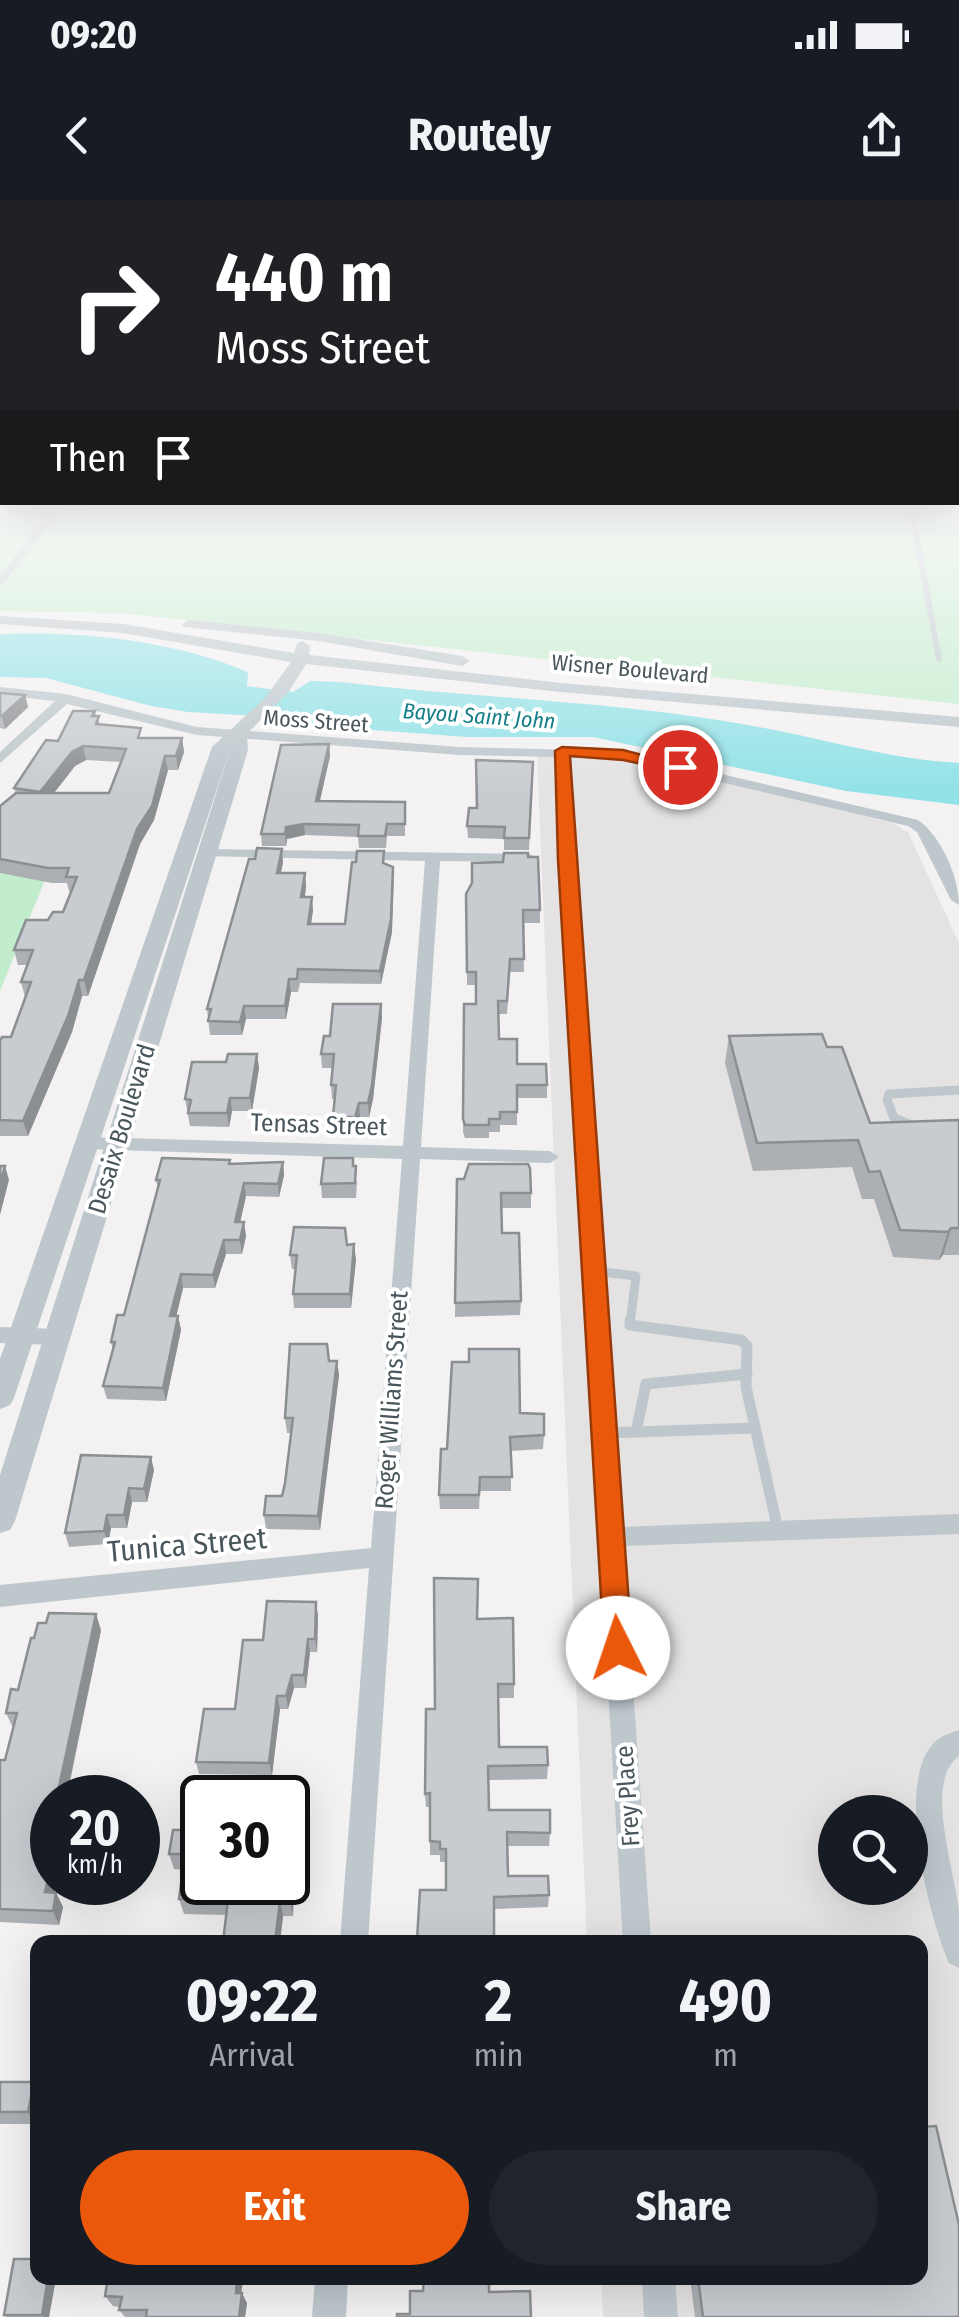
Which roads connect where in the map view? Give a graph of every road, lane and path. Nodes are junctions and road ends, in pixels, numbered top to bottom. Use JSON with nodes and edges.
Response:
{"nodes":[{"id":1,"x":927,"y":595,"type":"edge"},
{"id":2,"x":0,"y":617,"type":"edge"},
{"id":3,"x":260,"y":631,"type":"junction"},
{"id":4,"x":292,"y":635,"type":"junction"},
{"id":5,"x":238,"y":649,"type":"junction"},
{"id":6,"x":939,"y":658,"type":"dead end"},
{"id":7,"x":300,"y":659,"type":"junction"},
{"id":8,"x":547,"y":679,"type":"junction"},
{"id":9,"x":271,"y":689,"type":"junction"},
{"id":10,"x":0,"y":691,"type":"edge"},
{"id":11,"x":66,"y":698,"type":"junction"},
{"id":12,"x":959,"y":718,"type":"edge"},
{"id":13,"x":249,"y":722,"type":"junction"},
{"id":14,"x":562,"y":751,"type":"junction"},
{"id":15,"x":0,"y":758,"type":"edge"},
{"id":16,"x":196,"y":852,"type":"junction"},
{"id":17,"x":433,"y":858,"type":"junction"},
{"id":18,"x":530,"y":858,"type":"edge"},
{"id":19,"x":959,"y":900,"type":"edge"},
{"id":20,"x":959,"y":1090,"type":"edge"},
{"id":21,"x":928,"y":1125,"type":"edge"},
{"id":22,"x":86,"y":1143,"type":"junction"},
{"id":23,"x":118,"y":1144,"type":"junction"},
{"id":24,"x":410,"y":1153,"type":"junction"},
{"id":25,"x":550,"y":1157,"type":"dead end"},
{"id":26,"x":594,"y":1270,"type":"junction"},
{"id":27,"x":11,"y":1335,"type":"edge"},
{"id":28,"x":57,"y":1337,"type":"junction"},
{"id":29,"x":747,"y":1374,"type":"junction"},
{"id":30,"x":0,"y":1398,"type":"edge"},
{"id":31,"x":755,"y":1428,"type":"junction"},
{"id":32,"x":636,"y":1432,"type":"junction"},
{"id":33,"x":604,"y":1433,"type":"junction"},
{"id":34,"x":0,"y":1522,"type":"edge"},
{"id":35,"x":959,"y":1524,"type":"edge"},
{"id":36,"x":778,"y":1531,"type":"junction"},
{"id":37,"x":611,"y":1537,"type":"junction"},
{"id":38,"x":380,"y":1557,"type":"junction"},
{"id":39,"x":0,"y":1596,"type":"edge"},
{"id":40,"x":959,"y":1742,"type":"edge"},
{"id":41,"x":354,"y":1935,"type":"edge"},
{"id":42,"x":637,"y":1935,"type":"edge"},
{"id":43,"x":959,"y":1954,"type":"edge"},
{"id":44,"x":331,"y":2285,"type":"edge"},
{"id":45,"x":659,"y":2285,"type":"edge"},
{"id":46,"x":329,"y":2317,"type":"edge"},
{"id":47,"x":661,"y":2317,"type":"edge"}],
"edges":[{"from":1,"to":6,"type":"lane"},
{"from":2,"to":3,"type":"street","name":"Wisner Boulevard"},
{"from":2,"to":5,"type":"street","name":"Wisner Boulevard"},
{"from":3,"to":4,"type":"street","name":"Wisner Boulevard"},
{"from":3,"to":5,"type":"street"},
{"from":4,"to":7,"type":"street"},
{"from":4,"to":8,"type":"street","name":"Wisner Boulevard"},
{"from":5,"to":7,"type":"street","name":"Wisner Boulevard"},
{"from":5,"to":9,"type":"street"},
{"from":7,"to":8,"type":"street","name":"Wisner Boulevard"},
{"from":7,"to":9,"type":"street","name":"Desaix Boulevard"},
{"from":8,"to":12,"type":"street","name":"Wisner Boulevard"},
{"from":9,"to":13,"type":"street","name":"Desaix Boulevard"},
{"from":10,"to":11,"type":"street","name":"Moss Street"},
{"from":11,"to":13,"type":"street","name":"Moss Street"},
{"from":11,"to":15,"type":"street"},
{"from":13,"to":14,"type":"street","name":"Moss Street"},
{"from":13,"to":16,"type":"street","name":"Desaix Boulevard"},
{"from":14,"to":19,"type":"street","name":"Moss Street"},
{"from":14,"to":26,"type":"street","name":"Frey Place"},
{"from":16,"to":17,"type":"street"},
{"from":16,"to":22,"type":"street","name":"Desaix Boulevard"},
{"from":16,"to":23,"type":"street","name":"Desaix Boulevard"},
{"from":17,"to":18,"type":"street"},
{"from":17,"to":24,"type":"street","name":"Roger Williams Street"},
{"from":20,"to":21,"type":"lane"},
{"from":22,"to":23,"type":"street","name":"Tensas Street"},
{"from":22,"to":27,"type":"street","name":"Desaix Boulevard"},
{"from":23,"to":24,"type":"street","name":"Tensas Street"},
{"from":23,"to":28,"type":"street","name":"Desaix Boulevard"},
{"from":24,"to":25,"type":"street","name":"Tensas Street"},
{"from":24,"to":38,"type":"street","name":"Roger Williams Street"},
{"from":26,"to":29,"type":"lane"},
{"from":26,"to":33,"type":"street","name":"Frey Place"},
{"from":27,"to":28,"type":"street"},
{"from":27,"to":30,"type":"street","name":"Desaix Boulevard"},
{"from":28,"to":34,"type":"street","name":"Desaix Boulevard"},
{"from":29,"to":31,"type":"lane"},
{"from":29,"to":32,"type":"lane"},
{"from":31,"to":32,"type":"lane"},
{"from":31,"to":36,"type":"lane"},
{"from":32,"to":33,"type":"lane"},
{"from":33,"to":37,"type":"street","name":"Frey Place"},
{"from":35,"to":36,"type":"street"},
{"from":36,"to":37,"type":"street"},
{"from":37,"to":42,"type":"street","name":"Frey Place"},
{"from":38,"to":39,"type":"street","name":"Tunica Street"},
{"from":38,"to":41,"type":"street","name":"Roger Williams Street"},
{"from":40,"to":43,"type":"street"},
{"from":44,"to":46,"type":"street"},
{"from":45,"to":47,"type":"street"}]}
